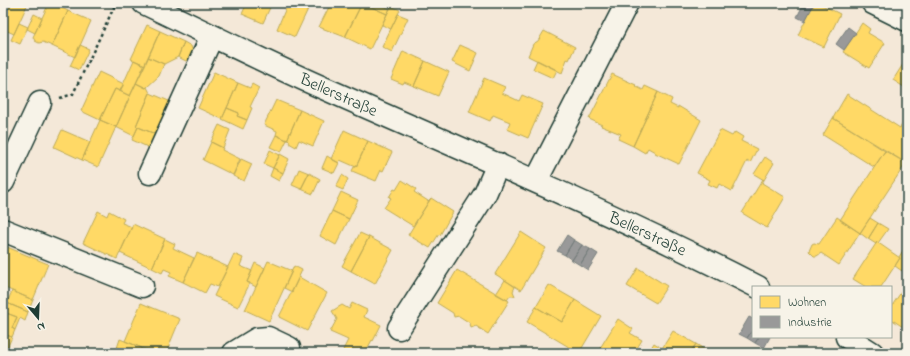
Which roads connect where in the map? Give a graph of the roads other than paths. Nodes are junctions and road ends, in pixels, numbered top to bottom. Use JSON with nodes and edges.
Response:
{"nodes":[{"id":1,"x":144,"y":3,"type":"edge"},
{"id":2,"x":873,"y":3,"type":"edge"},
{"id":3,"x":624,"y":8,"type":"edge"},
{"id":4,"x":907,"y":20,"type":"edge"},
{"id":5,"x":212,"y":36,"type":"junction"},
{"id":6,"x":40,"y":103,"type":"road end"},
{"id":7,"x":498,"y":164,"type":"junction"},
{"id":8,"x":150,"y":174,"type":"dead end"},
{"id":9,"x":536,"y":181,"type":"junction"},
{"id":10,"x":3,"y":182,"type":"edge"},
{"id":11,"x":467,"y":222,"type":"junction"},
{"id":12,"x":3,"y":230,"type":"edge"},
{"id":13,"x":142,"y":286,"type":"dead end"},
{"id":14,"x":756,"y":286,"type":"edge"},
{"id":15,"x":426,"y":311,"type":"dead end"},
{"id":16,"x":399,"y":328,"type":"dead end"},
{"id":17,"x":849,"y":338,"type":"edge"},
{"id":18,"x":289,"y":348,"type":"dead end"},
{"id":19,"x":234,"y":353,"type":"edge"},
{"id":20,"x":872,"y":353,"type":"edge"}],
"edges":[{"from":1,"to":5,"type":"street","name":"Bellerstraße"},
{"from":2,"to":4,"type":"street"},
{"from":3,"to":9,"type":"street"},
{"from":5,"to":7,"type":"street","name":"Bellerstraße"},
{"from":5,"to":8,"type":"street"},
{"from":6,"to":10,"type":"street"},
{"from":7,"to":9,"type":"street","name":"Bellerstraße"},
{"from":7,"to":11,"type":"street"},
{"from":9,"to":14,"type":"street","name":"Bellerstraße"},
{"from":11,"to":15,"type":"street"},
{"from":11,"to":16,"type":"street"},
{"from":12,"to":13,"type":"street"},
{"from":17,"to":20,"type":"street"},
{"from":18,"to":19,"type":"street"}]}
